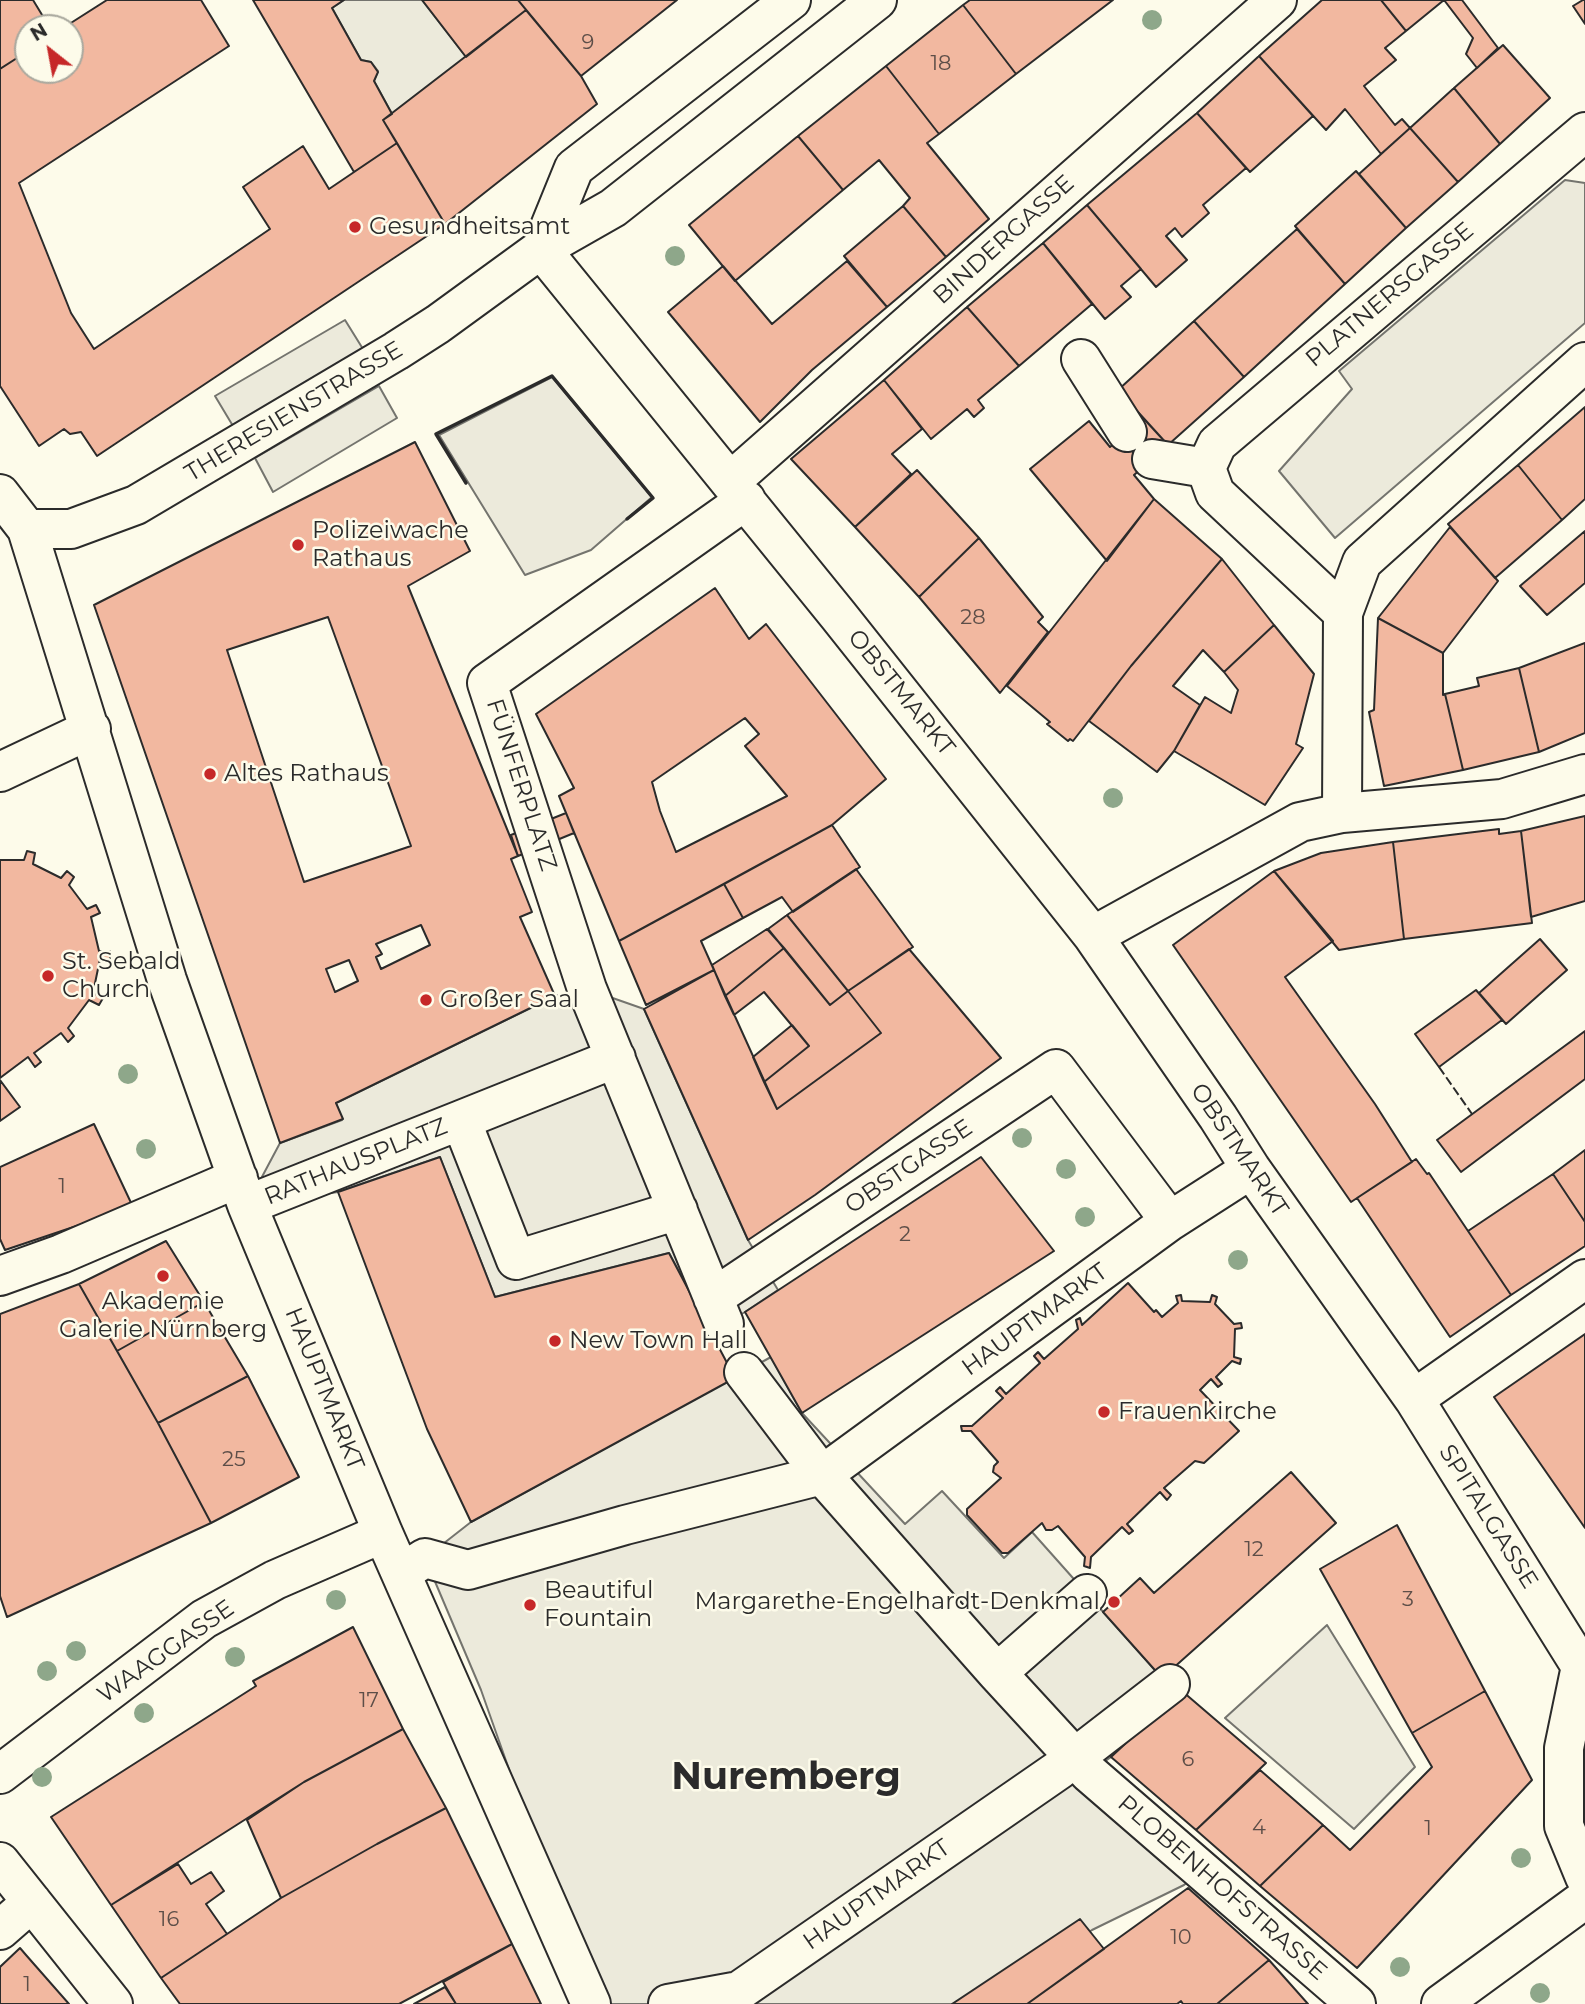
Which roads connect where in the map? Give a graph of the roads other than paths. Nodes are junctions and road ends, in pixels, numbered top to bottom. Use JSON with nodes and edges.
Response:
{"nodes":[{"id":1,"x":791,"y":0,"type":"edge"},
{"id":2,"x":877,"y":0,"type":"edge"},
{"id":3,"x":1277,"y":0,"type":"edge"},
{"id":4,"x":660,"y":101,"type":"junction"},
{"id":5,"x":1585,"y":132,"type":"edge"},
{"id":6,"x":693,"y":145,"type":"junction"},
{"id":7,"x":541,"y":249,"type":"junction"},
{"id":8,"x":1081,"y":359,"type":"dead end"},
{"id":9,"x":1585,"y":362,"type":"edge"},
{"id":10,"x":1206,"y":467,"type":"junction"},
{"id":11,"x":739,"y":491,"type":"junction"},
{"id":12,"x":1,"y":497,"type":"edge"},
{"id":13,"x":27,"y":528,"type":"junction"},
{"id":14,"x":1343,"y":613,"type":"junction"},
{"id":15,"x":90,"y":729,"type":"junction"},
{"id":16,"x":0,"y":772,"type":"edge"},
{"id":17,"x":1585,"y":774,"type":"edge"},
{"id":18,"x":1342,"y":813,"type":"junction"},
{"id":19,"x":1093,"y":936,"type":"junction"},
{"id":20,"x":615,"y":1058,"type":"junction"},
{"id":21,"x":461,"y":1120,"type":"junction"},
{"id":22,"x":1251,"y":1169,"type":"junction"},
{"id":23,"x":243,"y":1191,"type":"junction"},
{"id":24,"x":678,"y":1210,"type":"junction"},
{"id":25,"x":1170,"y":1221,"type":"junction"},
{"id":26,"x":0,"y":1276,"type":"edge"},
{"id":27,"x":1585,"y":1279,"type":"edge"},
{"id":28,"x":1388,"y":1363,"type":"joint"},
{"id":29,"x":744,"y":1372,"type":"dead end"},
{"id":30,"x":1413,"y":1399,"type":"junction"},
{"id":31,"x":834,"y":1467,"type":"junction"},
{"id":32,"x":383,"y":1533,"type":"junction"},
{"id":33,"x":401,"y":1573,"type":"junction"},
{"id":34,"x":1087,"y":1594,"type":"dead end"},
{"id":35,"x":1583,"y":1669,"type":"edge"},
{"id":36,"x":997,"y":1673,"type":"junction"},
{"id":37,"x":1170,"y":1684,"type":"dead end"},
{"id":38,"x":1082,"y":1765,"type":"junction"},
{"id":39,"x":0,"y":1774,"type":"edge"},
{"id":40,"x":0,"y":1862,"type":"edge"},
{"id":41,"x":1585,"y":1877,"type":"edge"},
{"id":42,"x":1585,"y":1899,"type":"edge"},
{"id":43,"x":32,"y":1902,"type":"junction"},
{"id":44,"x":0,"y":1930,"type":"edge"},
{"id":45,"x":113,"y":2004,"type":"edge"},
{"id":46,"x":591,"y":2004,"type":"edge"},
{"id":47,"x":667,"y":2004,"type":"edge"},
{"id":48,"x":1356,"y":2004,"type":"edge"},
{"id":49,"x":1441,"y":2004,"type":"edge"}],
"edges":[{"from":1,"to":4,"type":"street"},
{"from":2,"to":6,"type":"street","name":"THERESIENSTRASSE"},
{"from":3,"to":11,"type":"street","name":"BINDERGASSE"},
{"from":4,"to":6,"type":"street"},
{"from":4,"to":7,"type":"street"},
{"from":5,"to":10,"type":"street","name":"PLATNERSGASSE"},
{"from":6,"to":7,"type":"street","name":"THERESIENSTRASSE"},
{"from":7,"to":11,"type":"street"},
{"from":7,"to":13,"type":"street","name":"THERESIENSTRASSE"},
{"from":8,"to":10,"type":"street"},
{"from":9,"to":14,"type":"street"},
{"from":10,"to":14,"type":"street"},
{"from":11,"to":19,"type":"street","name":"OBSTMARKT"},
{"from":11,"to":20,"type":"street","name":"FÜNFERPLATZ"},
{"from":12,"to":13,"type":"street","name":"RATHAUSPLATZ"},
{"from":13,"to":15,"type":"street","name":"RATHAUSPLATZ"},
{"from":14,"to":18,"type":"street"},
{"from":15,"to":16,"type":"street"},
{"from":15,"to":23,"type":"street","name":"RATHAUSPLATZ"},
{"from":17,"to":18,"type":"street"},
{"from":18,"to":19,"type":"street"},
{"from":19,"to":22,"type":"street","name":"OBSTMARKT"},
{"from":20,"to":21,"type":"street","name":"RATHAUSPLATZ"},
{"from":20,"to":24,"type":"street"},
{"from":21,"to":23,"type":"street","name":"RATHAUSPLATZ"},
{"from":21,"to":24,"type":"street","name":"RATHAUSPLATZ"},
{"from":22,"to":25,"type":"street","name":"HAUPTMARKT"},
{"from":22,"to":28,"type":"street","name":"OBSTMARKT"},
{"from":23,"to":26,"type":"street"},
{"from":23,"to":32,"type":"street","name":"HAUPTMARKT"},
{"from":24,"to":25,"type":"street","name":"OBSTGASSE"},
{"from":25,"to":31,"type":"street","name":"HAUPTMARKT"},
{"from":27,"to":30,"type":"street"},
{"from":28,"to":30,"type":"street","name":"SPITALGASSE"},
{"from":29,"to":31,"type":"street"},
{"from":30,"to":35,"type":"street","name":"SPITALGASSE"},
{"from":31,"to":33,"type":"street","name":"HAUPTMARKT"},
{"from":31,"to":36,"type":"street"},
{"from":32,"to":33,"type":"street","name":"HAUPTMARKT"},
{"from":32,"to":39,"type":"street","name":"WAAGGASSE"},
{"from":33,"to":46,"type":"street","name":"HAUPTMARKT"},
{"from":34,"to":36,"type":"street"},
{"from":35,"to":41,"type":"street"},
{"from":36,"to":38,"type":"street"},
{"from":37,"to":38,"type":"street","name":"HAUPTMARKT"},
{"from":38,"to":47,"type":"street","name":"HAUPTMARKT"},
{"from":38,"to":48,"type":"street","name":"PLOBENHOFSTRASSE"},
{"from":40,"to":43,"type":"street"},
{"from":42,"to":49,"type":"street"},
{"from":43,"to":44,"type":"street"},
{"from":43,"to":45,"type":"street"}]}
